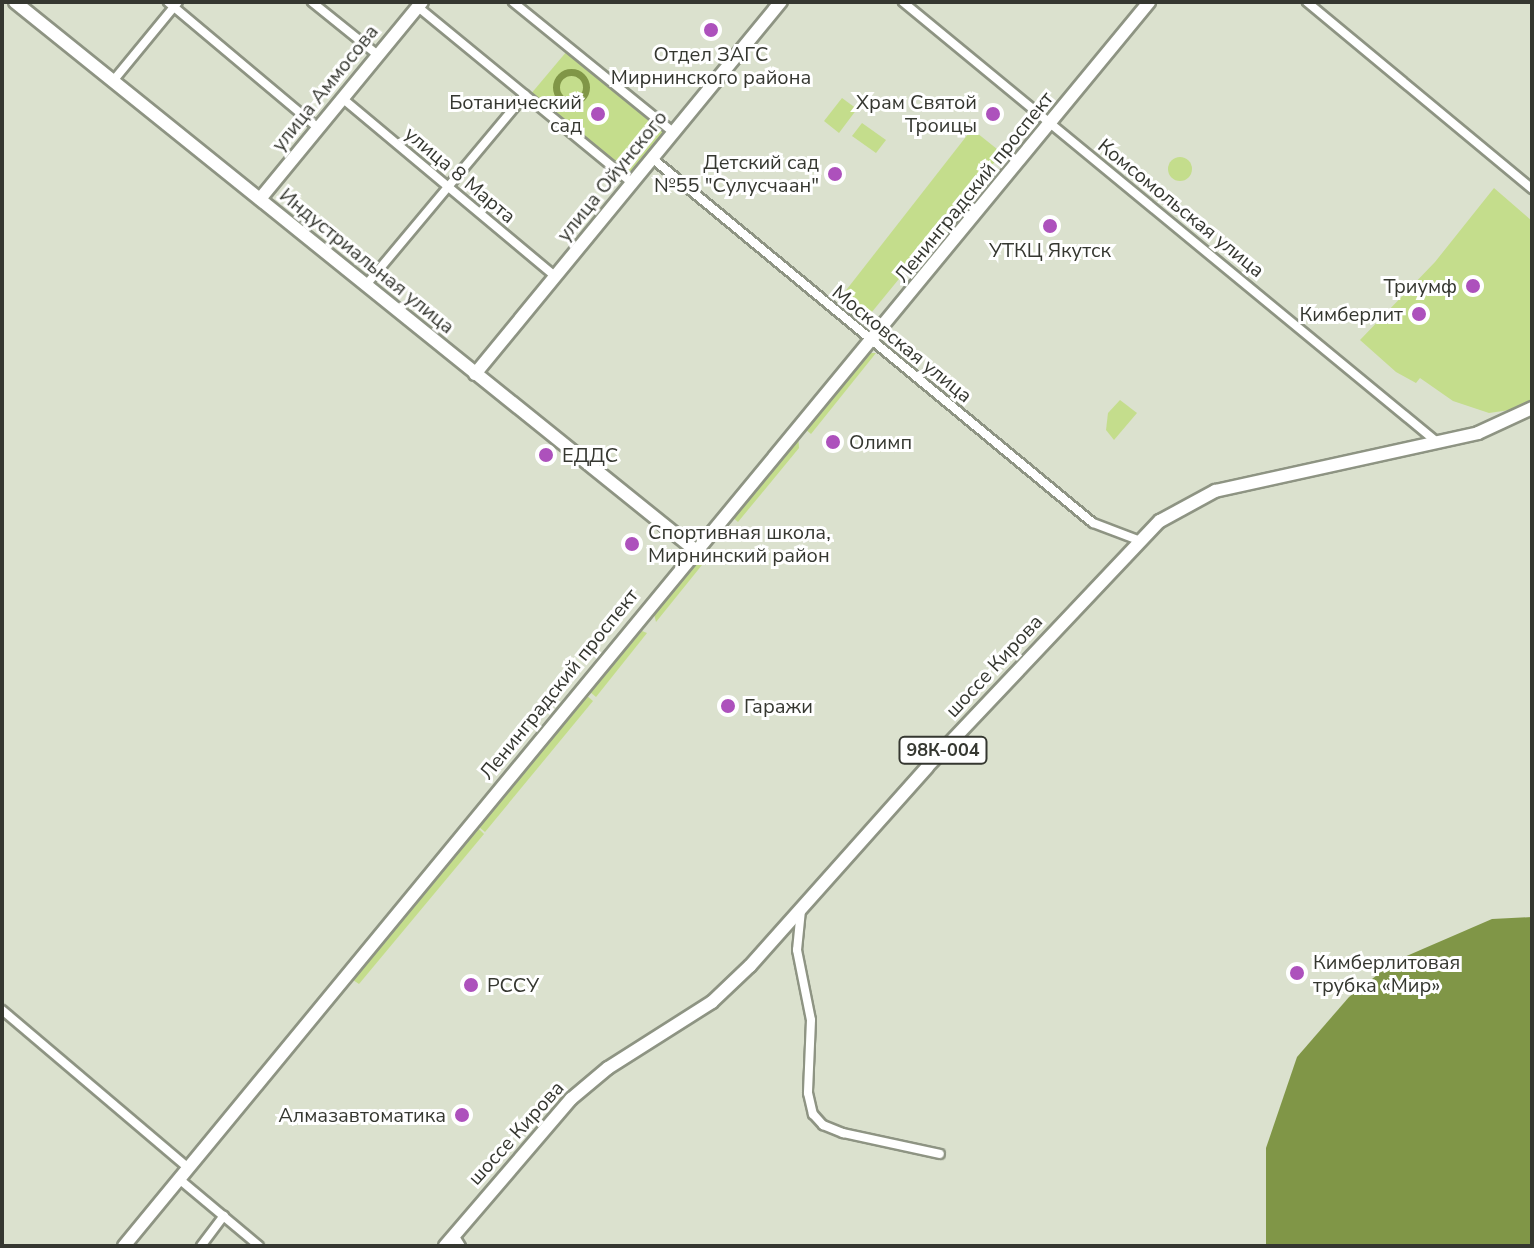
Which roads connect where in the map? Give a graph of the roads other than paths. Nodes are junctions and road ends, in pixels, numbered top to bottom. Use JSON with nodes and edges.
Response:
{"nodes":[{"id":1,"x":15,"y":2,"type":"edge"},
{"id":2,"x":312,"y":2,"type":"edge"},
{"id":3,"x":513,"y":2,"type":"edge"},
{"id":4,"x":781,"y":2,"type":"edge"},
{"id":5,"x":903,"y":2,"type":"edge"},
{"id":6,"x":1149,"y":2,"type":"edge"},
{"id":7,"x":1307,"y":2,"type":"edge"},
{"id":8,"x":174,"y":4,"type":"edge"},
{"id":9,"x":423,"y":8,"type":"edge"},
{"id":10,"x":378,"y":55,"type":"junction"},
{"id":11,"x":113,"y":81,"type":"junction"},
{"id":12,"x":525,"y":95,"type":"junction"},
{"id":13,"x":342,"y":98,"type":"junction"},
{"id":14,"x":1052,"y":123,"type":"junction"},
{"id":15,"x":318,"y":128,"type":"junction"},
{"id":16,"x":673,"y":132,"type":"junction"},
{"id":17,"x":653,"y":159,"type":"junction"},
{"id":18,"x":631,"y":182,"type":"junction"},
{"id":19,"x":448,"y":187,"type":"junction"},
{"id":20,"x":1532,"y":189,"type":"edge"},
{"id":21,"x":260,"y":199,"type":"junction"},
{"id":22,"x":556,"y":277,"type":"junction"},
{"id":23,"x":366,"y":285,"type":"junction"},
{"id":24,"x":874,"y":342,"type":"junction"},
{"id":25,"x":475,"y":374,"type":"junction"},
{"id":26,"x":1532,"y":408,"type":"edge"},
{"id":27,"x":1437,"y":442,"type":"junction"},
{"id":28,"x":1138,"y":540,"type":"junction"},
{"id":29,"x":695,"y":550,"type":"junction"},
{"id":30,"x":801,"y":910,"type":"junction"},
{"id":31,"x":2,"y":1010,"type":"edge"},
{"id":32,"x":940,"y":1154,"type":"dead end"},
{"id":33,"x":184,"y":1173,"type":"junction"},
{"id":34,"x":224,"y":1216,"type":"junction"},
{"id":35,"x":458,"y":1240,"type":"edge"},
{"id":36,"x":124,"y":1246,"type":"edge"},
{"id":37,"x":201,"y":1246,"type":"edge"},
{"id":38,"x":259,"y":1246,"type":"edge"},
{"id":39,"x":445,"y":1246,"type":"edge"}],
"edges":[{"from":1,"to":11,"type":"main road","name":"Индустриальная улица"},
{"from":2,"to":10,"type":"street"},
{"from":3,"to":16,"type":"street"},
{"from":4,"to":16,"type":"main road","name":"улица Ойунского"},
{"from":5,"to":14,"type":"street","name":"Комсомольская улица"},
{"from":6,"to":14,"type":"main road","name":"Ленинградский проспект"},
{"from":7,"to":20,"type":"street"},
{"from":8,"to":11,"type":"street"},
{"from":8,"to":15,"type":"street"},
{"from":9,"to":10,"type":"main road","name":"улица Аммосова"},
{"from":9,"to":12,"type":"street"},
{"from":10,"to":13,"type":"main road","name":"улица Аммосова"},
{"from":11,"to":21,"type":"main road","name":"Индустриальная улица"},
{"from":12,"to":18,"type":"street"},
{"from":12,"to":19,"type":"street"},
{"from":13,"to":15,"type":"main road","name":"улица Аммосова"},
{"from":13,"to":19,"type":"street","name":"улица 8 Марта"},
{"from":14,"to":24,"type":"main road","name":"Ленинградский проспект"},
{"from":14,"to":27,"type":"street","name":"Комсомольская улица"},
{"from":15,"to":21,"type":"main road","name":"улица Аммосова"},
{"from":16,"to":17,"type":"main road","name":"улица Ойунского"},
{"from":17,"to":18,"type":"main road","name":"улица Ойунского"},
{"from":17,"to":24,"type":"street","name":"Московская улица"},
{"from":18,"to":22,"type":"main road","name":"улица Ойунского"},
{"from":19,"to":22,"type":"street","name":"улица 8 Марта"},
{"from":19,"to":23,"type":"street"},
{"from":21,"to":23,"type":"main road","name":"Индустриальная улица"},
{"from":22,"to":25,"type":"main road","name":"улица Ойунского"},
{"from":23,"to":25,"type":"main road","name":"Индустриальная улица"},
{"from":24,"to":28,"type":"street","name":"Московская улица"},
{"from":24,"to":29,"type":"main road","name":"Ленинградский проспект"},
{"from":25,"to":29,"type":"main road","name":"Индустриальная улица"},
{"from":26,"to":27,"type":"main road","name":"шоссе Кирова","number":"98К-004"},
{"from":27,"to":28,"type":"main road","name":"шоссе Кирова","number":"98К-004"},
{"from":28,"to":30,"type":"main road","name":"шоссе Кирова","number":"98К-004"},
{"from":29,"to":33,"type":"main road","name":"Ленинградский проспект"},
{"from":30,"to":32,"type":"street"},
{"from":30,"to":35,"type":"main road","name":"шоссе Кирова","number":"98К-004"},
{"from":31,"to":33,"type":"street"},
{"from":33,"to":34,"type":"street"},
{"from":33,"to":36,"type":"main road","name":"Ленинградский проспект"},
{"from":34,"to":37,"type":"street"},
{"from":34,"to":38,"type":"street"},
{"from":35,"to":39,"type":"main road","name":"шоссе Кирова","number":"98К-004"}]}
